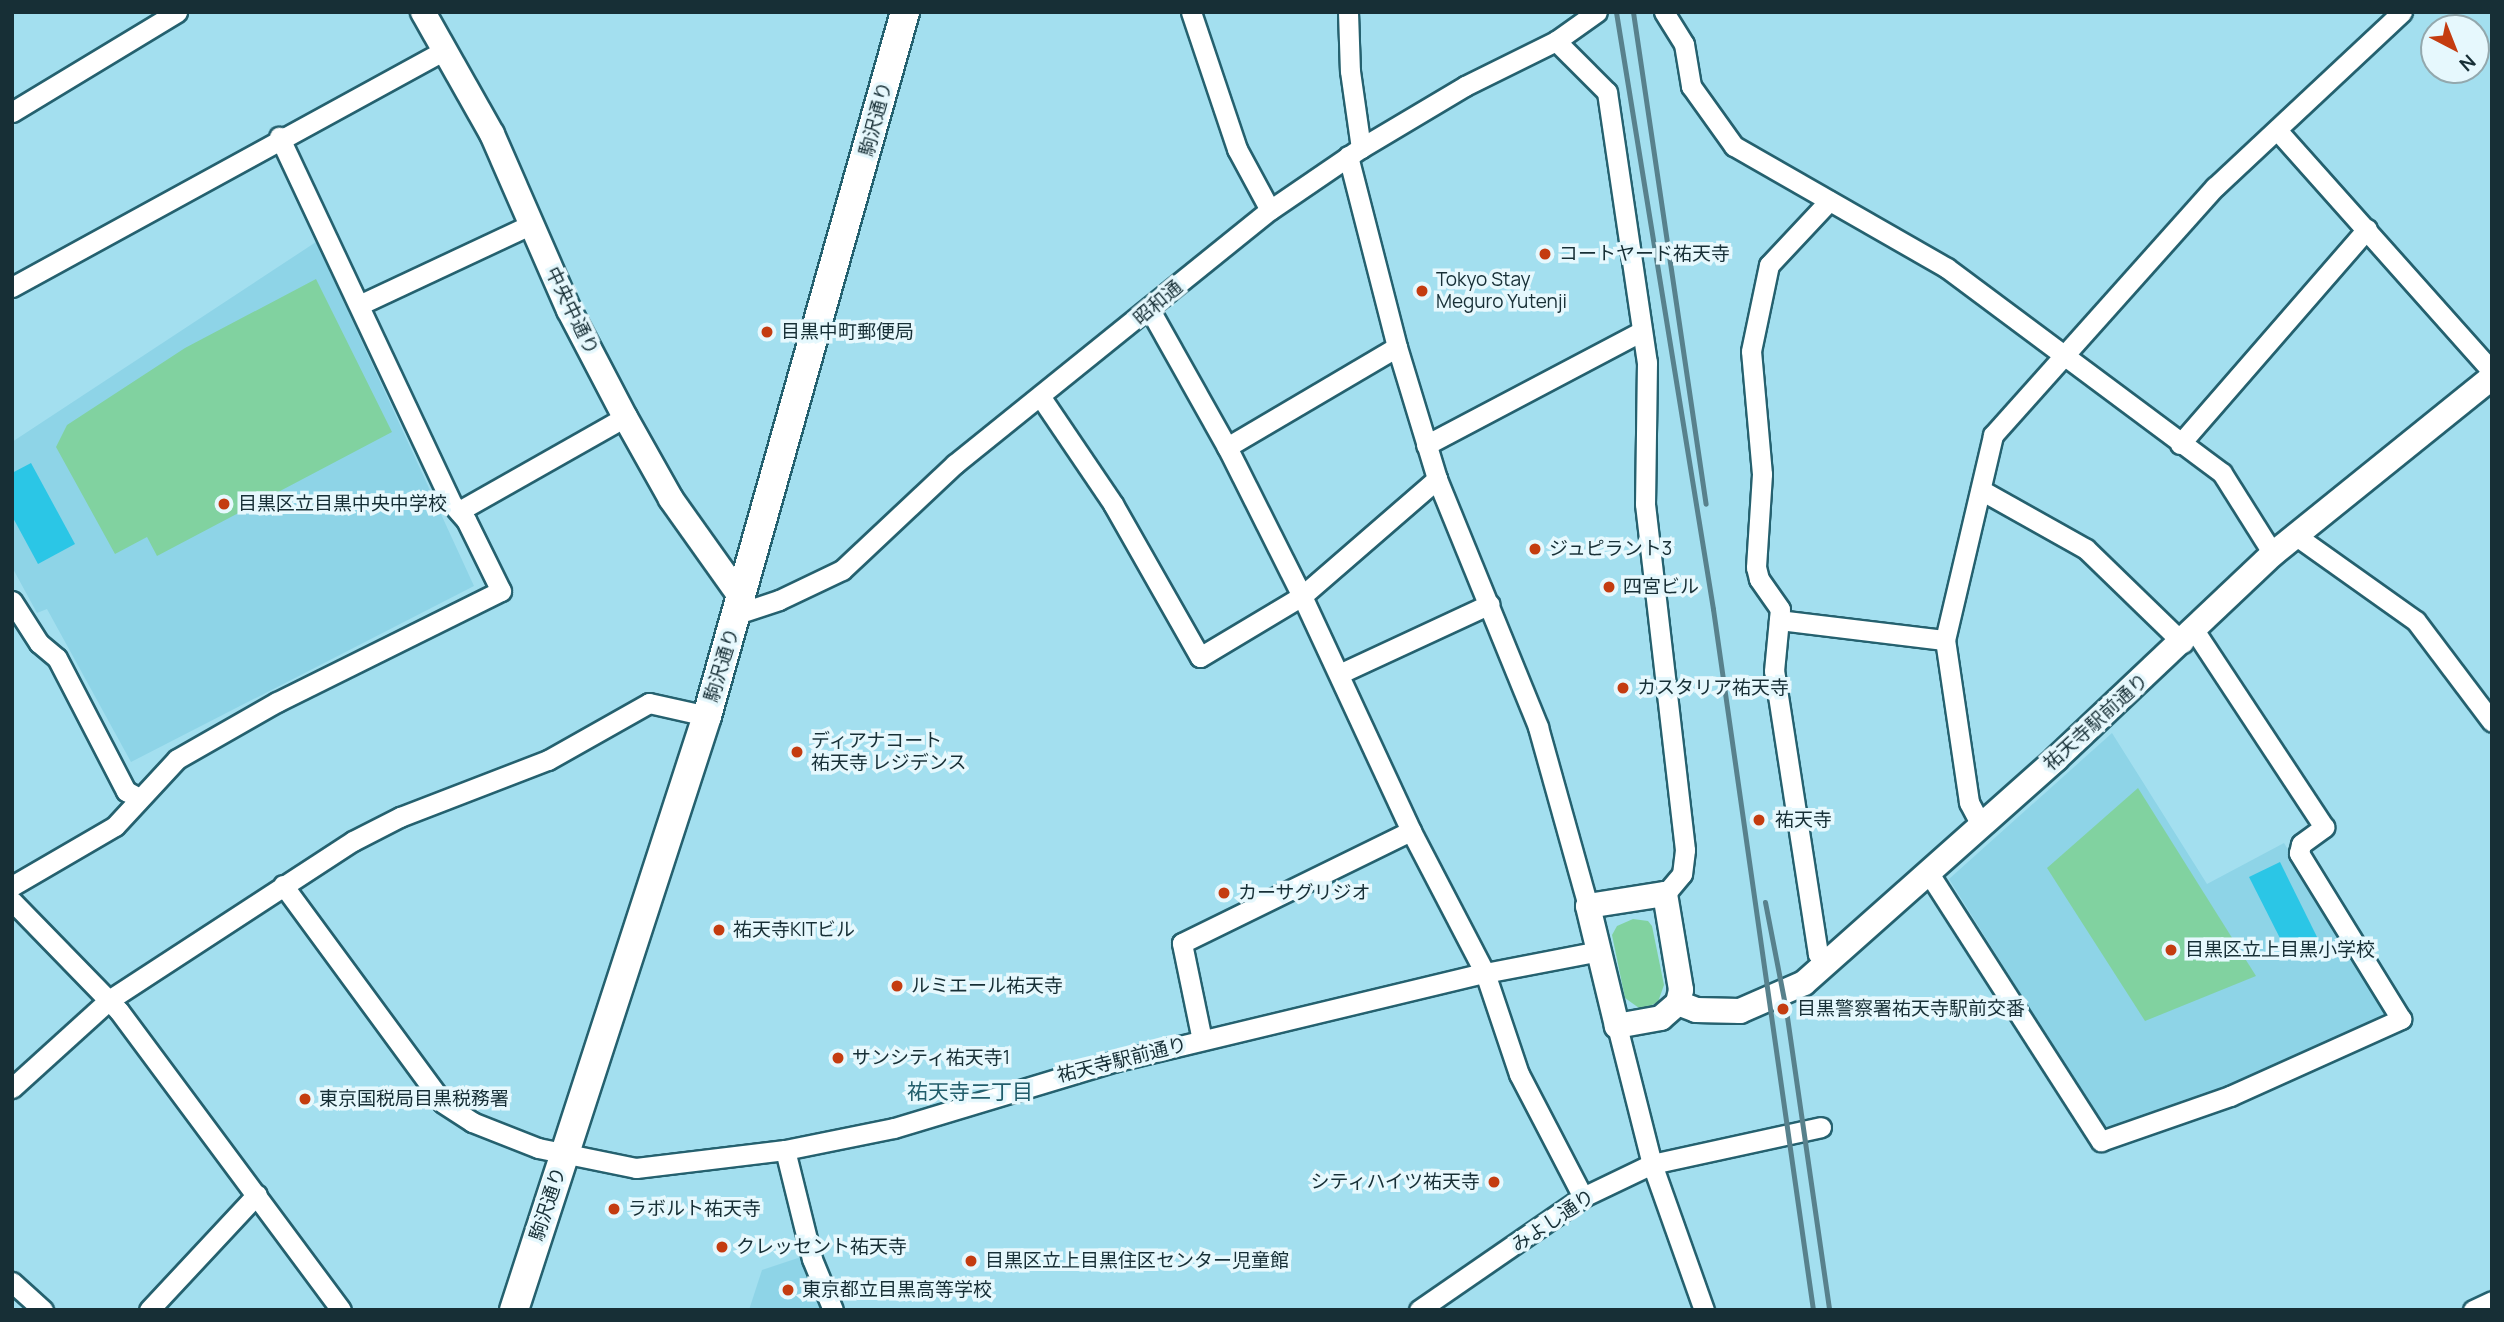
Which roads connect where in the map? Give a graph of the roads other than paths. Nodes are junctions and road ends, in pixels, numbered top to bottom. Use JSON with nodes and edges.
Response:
{"nodes":[{"id":1,"x":177,"y":12,"type":"edge"},
{"id":2,"x":905,"y":12,"type":"edge"},
{"id":3,"x":1191,"y":12,"type":"edge"},
{"id":4,"x":1348,"y":12,"type":"edge"},
{"id":5,"x":1597,"y":12,"type":"edge"},
{"id":6,"x":1664,"y":12,"type":"edge"},
{"id":7,"x":2402,"y":12,"type":"edge"},
{"id":8,"x":428,"y":14,"type":"edge"},
{"id":9,"x":1556,"y":41,"type":"junction"},
{"id":10,"x":444,"y":50,"type":"junction"},
{"id":11,"x":12,"y":112,"type":"edge"},
{"id":12,"x":2277,"y":130,"type":"junction"},
{"id":13,"x":279,"y":137,"type":"junction"},
{"id":14,"x":1355,"y":152,"type":"junction"},
{"id":15,"x":1829,"y":201,"type":"junction"},
{"id":16,"x":1270,"y":211,"type":"junction"},
{"id":17,"x":532,"y":224,"type":"junction"},
{"id":18,"x":2367,"y":229,"type":"junction"},
{"id":19,"x":12,"y":287,"type":"edge"},
{"id":20,"x":361,"y":304,"type":"junction"},
{"id":21,"x":1150,"y":310,"type":"junction"},
{"id":22,"x":1642,"y":331,"type":"junction"},
{"id":23,"x":1397,"y":348,"type":"junction"},
{"id":24,"x":2066,"y":356,"type":"junction"},
{"id":25,"x":2492,"y":371,"type":"edge"},
{"id":26,"x":2492,"y":377,"type":"edge"},
{"id":27,"x":1042,"y":399,"type":"junction"},
{"id":28,"x":625,"y":417,"type":"junction"},
{"id":29,"x":2180,"y":444,"type":"junction"},
{"id":30,"x":1426,"y":445,"type":"junction"},
{"id":31,"x":1227,"y":447,"type":"junction"},
{"id":32,"x":1437,"y":480,"type":"junction"},
{"id":33,"x":1981,"y":490,"type":"junction"},
{"id":34,"x":459,"y":511,"type":"junction"},
{"id":35,"x":2295,"y":536,"type":"junction"},
{"id":36,"x":2273,"y":554,"type":"junction"},
{"id":37,"x":1302,"y":596,"type":"junction"},
{"id":38,"x":12,"y":601,"type":"edge"},
{"id":39,"x":1490,"y":604,"type":"junction"},
{"id":40,"x":739,"y":607,"type":"junction"},
{"id":41,"x":1779,"y":620,"type":"junction"},
{"id":42,"x":2189,"y":637,"type":"junction"},
{"id":43,"x":1945,"y":640,"type":"junction"},
{"id":44,"x":1339,"y":674,"type":"junction"},
{"id":45,"x":707,"y":716,"type":"junction"},
{"id":46,"x":2492,"y":722,"type":"edge"},
{"id":47,"x":139,"y":798,"type":"junction"},
{"id":48,"x":1981,"y":825,"type":"junction"},
{"id":49,"x":1411,"y":831,"type":"junction"},
{"id":50,"x":1928,"y":872,"type":"junction"},
{"id":51,"x":283,"y":885,"type":"junction"},
{"id":52,"x":12,"y":886,"type":"edge"},
{"id":53,"x":1665,"y":894,"type":"junction"},
{"id":54,"x":12,"y":901,"type":"edge"},
{"id":55,"x":1588,"y":906,"type":"junction"},
{"id":56,"x":1599,"y":951,"type":"junction"},
{"id":57,"x":1826,"y":963,"type":"junction"},
{"id":58,"x":1485,"y":973,"type":"junction"},
{"id":59,"x":110,"y":1000,"type":"junction"},
{"id":60,"x":1678,"y":1003,"type":"junction"},
{"id":61,"x":1617,"y":1026,"type":"junction"},
{"id":62,"x":1202,"y":1040,"type":"junction"},
{"id":63,"x":12,"y":1088,"type":"edge"},
{"id":64,"x":1821,"y":1127,"type":"dead end"},
{"id":65,"x":785,"y":1150,"type":"junction"},
{"id":66,"x":563,"y":1155,"type":"junction"},
{"id":67,"x":1652,"y":1164,"type":"junction"},
{"id":68,"x":257,"y":1194,"type":"junction"},
{"id":69,"x":1583,"y":1197,"type":"junction"},
{"id":70,"x":12,"y":1282,"type":"edge"},
{"id":71,"x":2492,"y":1301,"type":"edge"},
{"id":72,"x":43,"y":1310,"type":"edge"},
{"id":73,"x":149,"y":1310,"type":"edge"},
{"id":74,"x":341,"y":1310,"type":"edge"},
{"id":75,"x":514,"y":1310,"type":"edge"},
{"id":76,"x":833,"y":1310,"type":"edge"},
{"id":77,"x":1419,"y":1310,"type":"edge"},
{"id":78,"x":1704,"y":1310,"type":"edge"},
{"id":79,"x":2473,"y":1310,"type":"edge"}],
"edges":[{"from":1,"to":11,"type":"street"},
{"from":2,"to":40,"type":"main road","name":"駒沢通り"},
{"from":3,"to":16,"type":"street"},
{"from":4,"to":14,"type":"street"},
{"from":5,"to":9,"type":"street","name":"昭和通"},
{"from":6,"to":15,"type":"street"},
{"from":7,"to":12,"type":"street"},
{"from":8,"to":10,"type":"street","name":"中央中通り"},
{"from":9,"to":14,"type":"street","name":"昭和通"},
{"from":9,"to":22,"type":"street"},
{"from":10,"to":13,"type":"street"},
{"from":10,"to":17,"type":"street","name":"中央中通り"},
{"from":12,"to":18,"type":"street"},
{"from":12,"to":24,"type":"street"},
{"from":13,"to":19,"type":"street"},
{"from":13,"to":20,"type":"street"},
{"from":14,"to":16,"type":"street","name":"昭和通"},
{"from":14,"to":23,"type":"street"},
{"from":15,"to":24,"type":"street"},
{"from":15,"to":41,"type":"street"},
{"from":16,"to":21,"type":"street","name":"昭和通"},
{"from":17,"to":20,"type":"street"},
{"from":17,"to":28,"type":"street","name":"中央中通り"},
{"from":18,"to":25,"type":"street"},
{"from":18,"to":29,"type":"street"},
{"from":20,"to":34,"type":"street"},
{"from":21,"to":27,"type":"street","name":"昭和通"},
{"from":21,"to":31,"type":"street"},
{"from":22,"to":30,"type":"street"},
{"from":22,"to":53,"type":"street"},
{"from":23,"to":30,"type":"street"},
{"from":23,"to":31,"type":"street"},
{"from":24,"to":29,"type":"street"},
{"from":24,"to":33,"type":"street"},
{"from":26,"to":35,"type":"street","name":"祐天寺駅前通り"},
{"from":27,"to":37,"type":"street"},
{"from":27,"to":40,"type":"street","name":"昭和通"},
{"from":28,"to":34,"type":"street"},
{"from":28,"to":40,"type":"street","name":"中央中通り"},
{"from":29,"to":36,"type":"street"},
{"from":30,"to":32,"type":"street"},
{"from":31,"to":37,"type":"street"},
{"from":32,"to":37,"type":"street"},
{"from":32,"to":39,"type":"street"},
{"from":33,"to":42,"type":"street"},
{"from":33,"to":43,"type":"street"},
{"from":34,"to":47,"type":"street"},
{"from":35,"to":36,"type":"street","name":"祐天寺駅前通り"},
{"from":35,"to":46,"type":"street"},
{"from":36,"to":42,"type":"street","name":"祐天寺駅前通り"},
{"from":37,"to":44,"type":"street"},
{"from":38,"to":47,"type":"street"},
{"from":39,"to":44,"type":"street"},
{"from":39,"to":55,"type":"street"},
{"from":40,"to":45,"type":"main road","name":"駒沢通り"},
{"from":41,"to":43,"type":"street"},
{"from":41,"to":57,"type":"street"},
{"from":42,"to":48,"type":"street","name":"祐天寺駅前通り"},
{"from":42,"to":50,"type":"street"},
{"from":43,"to":48,"type":"street"},
{"from":44,"to":49,"type":"street"},
{"from":45,"to":51,"type":"street"},
{"from":45,"to":66,"type":"main road","name":"駒沢通り"},
{"from":47,"to":52,"type":"street"},
{"from":48,"to":50,"type":"street","name":"祐天寺駅前通り"},
{"from":49,"to":58,"type":"street"},
{"from":49,"to":62,"type":"street"},
{"from":50,"to":57,"type":"street","name":"祐天寺駅前通り"},
{"from":51,"to":59,"type":"street"},
{"from":51,"to":66,"type":"street","name":"祐天寺駅前通り"},
{"from":53,"to":55,"type":"street"},
{"from":53,"to":60,"type":"street"},
{"from":54,"to":59,"type":"street"},
{"from":55,"to":56,"type":"street"},
{"from":56,"to":58,"type":"street","name":"祐天寺駅前通り"},
{"from":56,"to":61,"type":"street"},
{"from":57,"to":60,"type":"street","name":"祐天寺駅前通り"},
{"from":58,"to":62,"type":"street","name":"祐天寺駅前通り"},
{"from":58,"to":69,"type":"street"},
{"from":59,"to":63,"type":"street"},
{"from":59,"to":68,"type":"street"},
{"from":60,"to":61,"type":"street"},
{"from":61,"to":67,"type":"street"},
{"from":62,"to":65,"type":"street","name":"祐天寺駅前通り"},
{"from":64,"to":67,"type":"street","name":"みよし通り"},
{"from":65,"to":66,"type":"street","name":"祐天寺駅前通り"},
{"from":65,"to":76,"type":"street"},
{"from":66,"to":75,"type":"main road","name":"駒沢通り"},
{"from":67,"to":69,"type":"street","name":"みよし通り"},
{"from":67,"to":78,"type":"street"},
{"from":68,"to":73,"type":"street"},
{"from":68,"to":74,"type":"street"},
{"from":69,"to":77,"type":"street","name":"みよし通り"},
{"from":70,"to":72,"type":"street"},
{"from":71,"to":79,"type":"street"}]}
